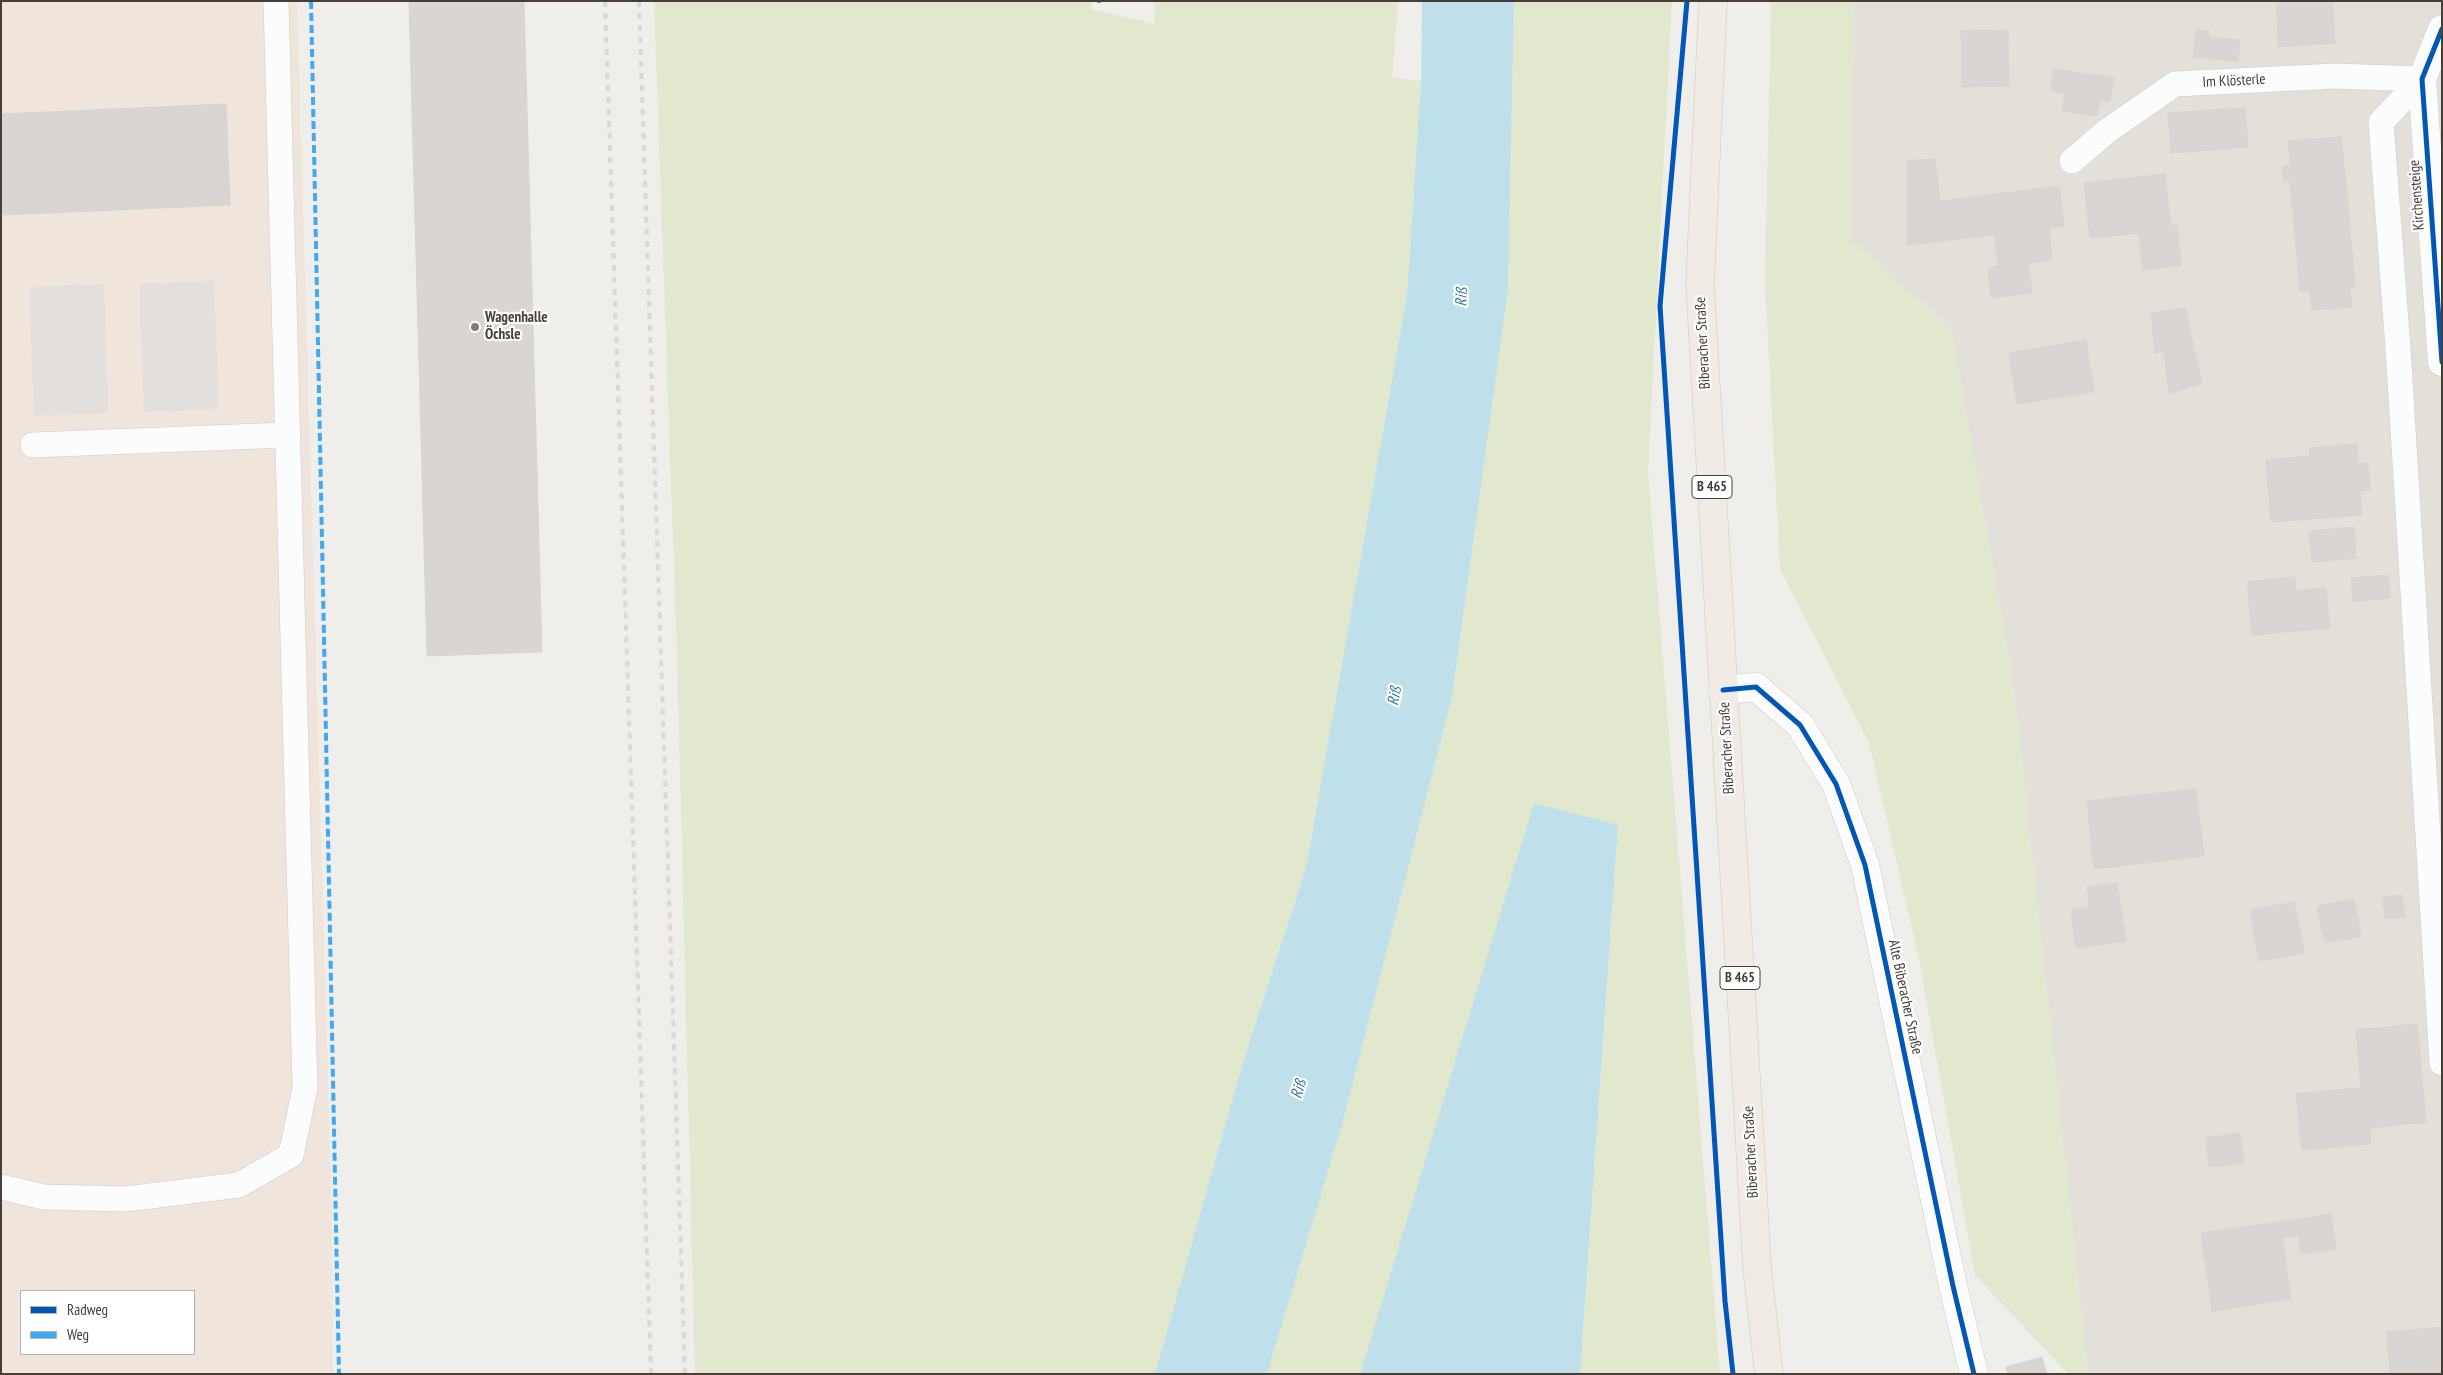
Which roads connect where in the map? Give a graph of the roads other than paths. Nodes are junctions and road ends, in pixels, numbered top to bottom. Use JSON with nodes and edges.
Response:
{"nodes":[{"id":1,"x":276,"y":1,"type":"edge"},
{"id":2,"x":1713,"y":1,"type":"edge"},
{"id":3,"x":2442,"y":29,"type":"edge"},
{"id":4,"x":2422,"y":79,"type":"junction"},
{"id":5,"x":2072,"y":161,"type":"dead end"},
{"id":6,"x":2436,"y":199,"type":"edge"},
{"id":7,"x":2442,"y":362,"type":"edge"},
{"id":8,"x":286,"y":436,"type":"junction"},
{"id":9,"x":33,"y":445,"type":"dead end"},
{"id":10,"x":1724,"y":690,"type":"junction"},
{"id":11,"x":2442,"y":1063,"type":"edge"},
{"id":12,"x":1,"y":1187,"type":"edge"},
{"id":13,"x":1769,"y":1374,"type":"edge"},
{"id":14,"x":1974,"y":1374,"type":"edge"}],
"edges":[{"from":1,"to":8,"type":"lane"},
{"from":2,"to":10,"type":"main road","name":"Biberacher Straße","number":"B 465"},
{"from":3,"to":4,"type":"street","name":"Kirchensteige"},
{"from":4,"to":5,"type":"lane","name":"Im Klösterle"},
{"from":4,"to":6,"type":"street","name":"Kirchensteige"},
{"from":4,"to":11,"type":"lane"},
{"from":6,"to":7,"type":"street","name":"Kirchensteige"},
{"from":8,"to":9,"type":"lane"},
{"from":8,"to":12,"type":"lane"},
{"from":10,"to":13,"type":"main road","name":"Biberacher Straße","number":"B 465"},
{"from":10,"to":14,"type":"street","name":"Alte Biberacher Straße"}]}
